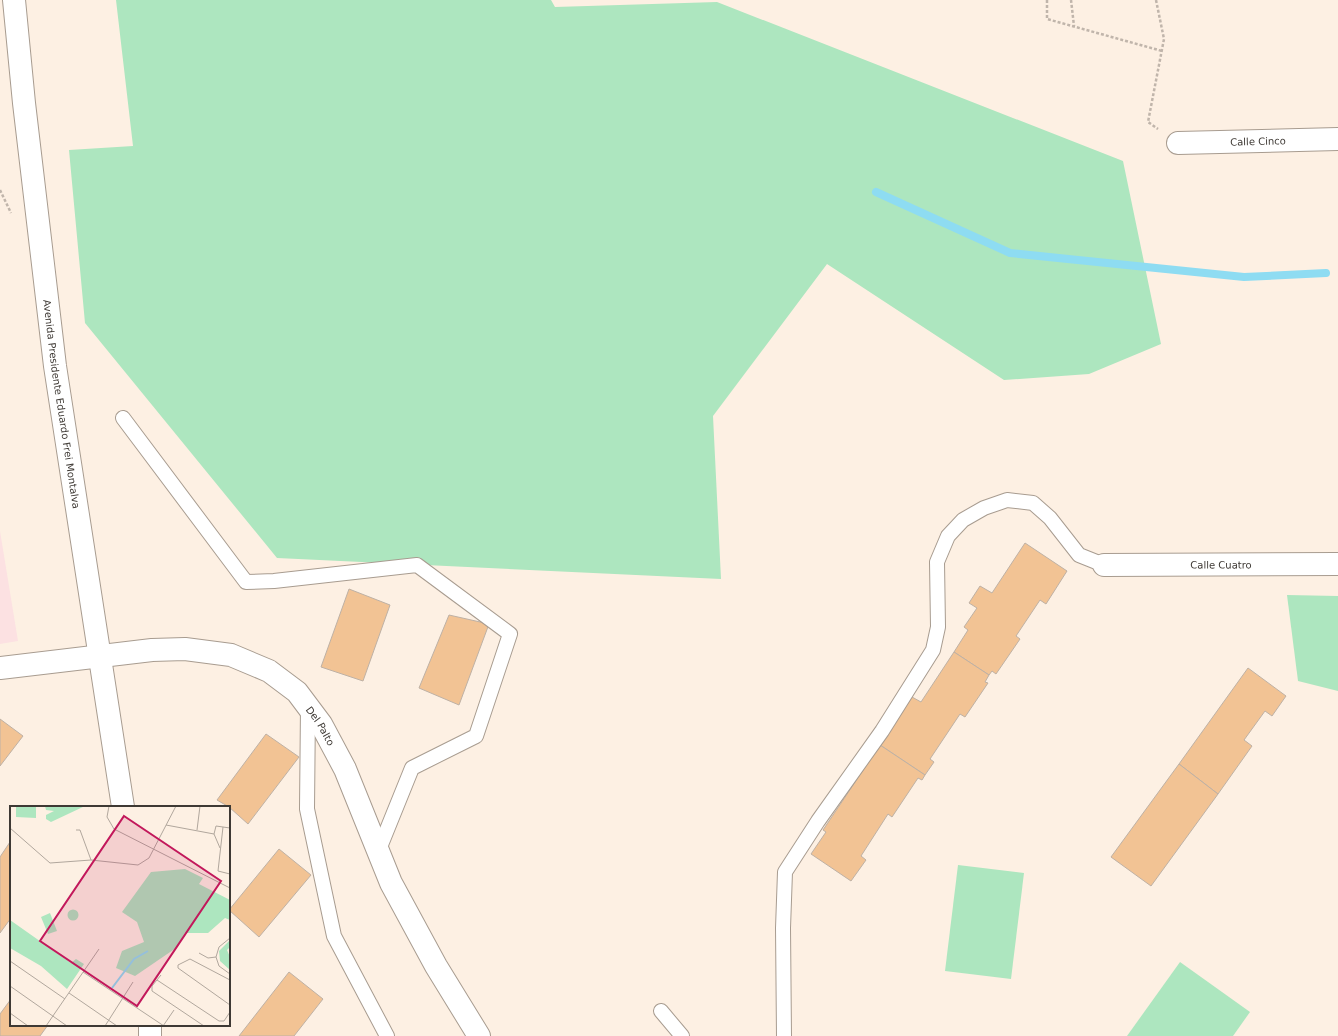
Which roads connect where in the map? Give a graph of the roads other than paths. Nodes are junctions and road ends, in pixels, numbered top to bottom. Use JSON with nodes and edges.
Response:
{"nodes":[{"id":1,"x":14,"y":0,"type":"edge"},
{"id":2,"x":1338,"y":139,"type":"edge"},
{"id":3,"x":1178,"y":143,"type":"road end"},
{"id":4,"x":123,"y":418,"type":"dead end"},
{"id":5,"x":1338,"y":564,"type":"edge"},
{"id":6,"x":1104,"y":565,"type":"joint"},
{"id":7,"x":101,"y":658,"type":"junction"},
{"id":8,"x":0,"y":668,"type":"edge"},
{"id":9,"x":308,"y":706,"type":"junction"},
{"id":10,"x":124,"y":806,"type":"edge"},
{"id":11,"x":378,"y":852,"type":"junction"},
{"id":12,"x":661,"y":1011,"type":"dead end"},
{"id":13,"x":386,"y":1036,"type":"edge"},
{"id":14,"x":479,"y":1036,"type":"edge"},
{"id":15,"x":682,"y":1036,"type":"edge"},
{"id":16,"x":784,"y":1036,"type":"edge"}],
"edges":[{"from":1,"to":7,"type":"street","name":"Avenida Presidente Eduardo Frei Montalva"},
{"from":2,"to":3,"type":"street","name":"Calle Cinco"},
{"from":4,"to":11,"type":"lane"},
{"from":5,"to":6,"type":"street","name":"Calle Cuatro"},
{"from":6,"to":16,"type":"lane"},
{"from":7,"to":8,"type":"street","name":"Del Palto"},
{"from":7,"to":9,"type":"street","name":"Del Palto"},
{"from":7,"to":10,"type":"street","name":"Avenida Presidente Eduardo Frei Montalva"},
{"from":9,"to":11,"type":"street","name":"Del Palto"},
{"from":9,"to":13,"type":"lane"},
{"from":11,"to":14,"type":"street","name":"Del Palto"},
{"from":12,"to":15,"type":"lane"}]}
